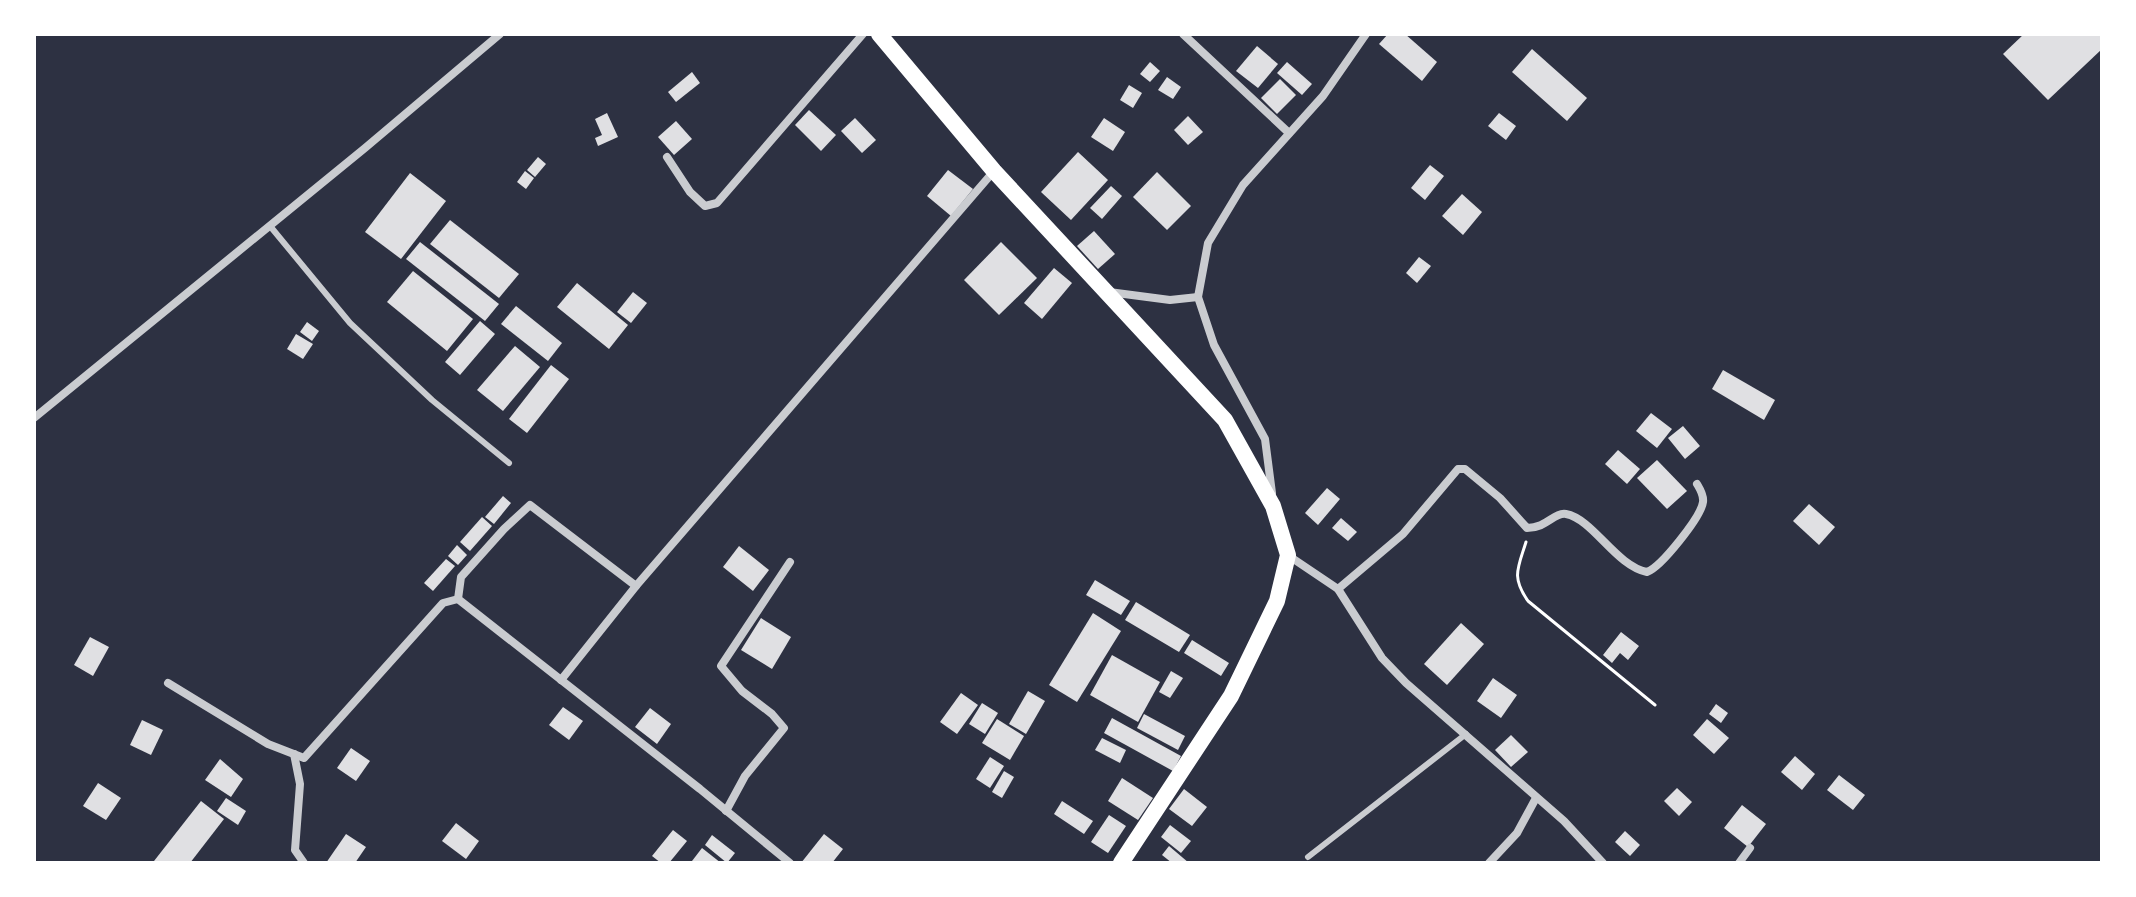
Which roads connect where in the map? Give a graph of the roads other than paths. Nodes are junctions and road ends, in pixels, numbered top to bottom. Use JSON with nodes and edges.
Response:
{"nodes":[{"id":1,"x":500,"y":34,"type":"edge"},
{"id":2,"x":863,"y":34,"type":"edge"},
{"id":3,"x":879,"y":34,"type":"edge"},
{"id":4,"x":1183,"y":34,"type":"edge"},
{"id":5,"x":1366,"y":34,"type":"edge"},
{"id":6,"x":1289,"y":133,"type":"junction"},
{"id":7,"x":667,"y":157,"type":"dead end"},
{"id":8,"x":994,"y":171,"type":"junction"},
{"id":9,"x":270,"y":226,"type":"junction"},
{"id":10,"x":1108,"y":292,"type":"junction"},
{"id":11,"x":1198,"y":297,"type":"junction"},
{"id":12,"x":34,"y":418,"type":"edge"},
{"id":13,"x":509,"y":463,"type":"dead end"},
{"id":14,"x":1697,"y":484,"type":"dead end"},
{"id":15,"x":1273,"y":506,"type":"junction"},
{"id":16,"x":1288,"y":555,"type":"junction"},
{"id":17,"x":790,"y":562,"type":"dead end"},
{"id":18,"x":636,"y":586,"type":"junction"},
{"id":19,"x":1338,"y":589,"type":"junction"},
{"id":20,"x":458,"y":599,"type":"junction"},
{"id":21,"x":561,"y":680,"type":"junction"},
{"id":22,"x":168,"y":683,"type":"dead end"},
{"id":23,"x":1466,"y":734,"type":"junction"},
{"id":24,"x":294,"y":754,"type":"junction"},
{"id":25,"x":1536,"y":798,"type":"junction"},
{"id":26,"x":726,"y":811,"type":"junction"},
{"id":27,"x":1750,"y":848,"type":"dead end"},
{"id":28,"x":1308,"y":857,"type":"dead end"},
{"id":29,"x":304,"y":863,"type":"edge"},
{"id":30,"x":790,"y":863,"type":"edge"},
{"id":31,"x":1121,"y":863,"type":"edge"},
{"id":32,"x":1489,"y":863,"type":"edge"},
{"id":33,"x":1603,"y":863,"type":"edge"},
{"id":34,"x":1739,"y":863,"type":"edge"}],
"edges":[{"from":1,"to":9,"type":"street"},
{"from":2,"to":7,"type":"street"},
{"from":3,"to":8,"type":"main road"},
{"from":4,"to":6,"type":"street"},
{"from":5,"to":6,"type":"street"},
{"from":6,"to":11,"type":"street"},
{"from":8,"to":10,"type":"main road"},
{"from":8,"to":18,"type":"street"},
{"from":9,"to":12,"type":"street"},
{"from":9,"to":13,"type":"lane"},
{"from":10,"to":11,"type":"street"},
{"from":10,"to":15,"type":"main road"},
{"from":11,"to":15,"type":"street"},
{"from":14,"to":19,"type":"street"},
{"from":15,"to":16,"type":"main road"},
{"from":16,"to":19,"type":"street"},
{"from":16,"to":31,"type":"main road"},
{"from":17,"to":26,"type":"street"},
{"from":18,"to":20,"type":"street"},
{"from":18,"to":21,"type":"street"},
{"from":19,"to":23,"type":"street"},
{"from":20,"to":21,"type":"street"},
{"from":20,"to":24,"type":"street"},
{"from":21,"to":26,"type":"street"},
{"from":22,"to":24,"type":"street"},
{"from":23,"to":25,"type":"street"},
{"from":23,"to":28,"type":"lane"},
{"from":24,"to":29,"type":"street"},
{"from":25,"to":32,"type":"street"},
{"from":25,"to":33,"type":"street"},
{"from":26,"to":30,"type":"street"},
{"from":27,"to":34,"type":"street"}]}
